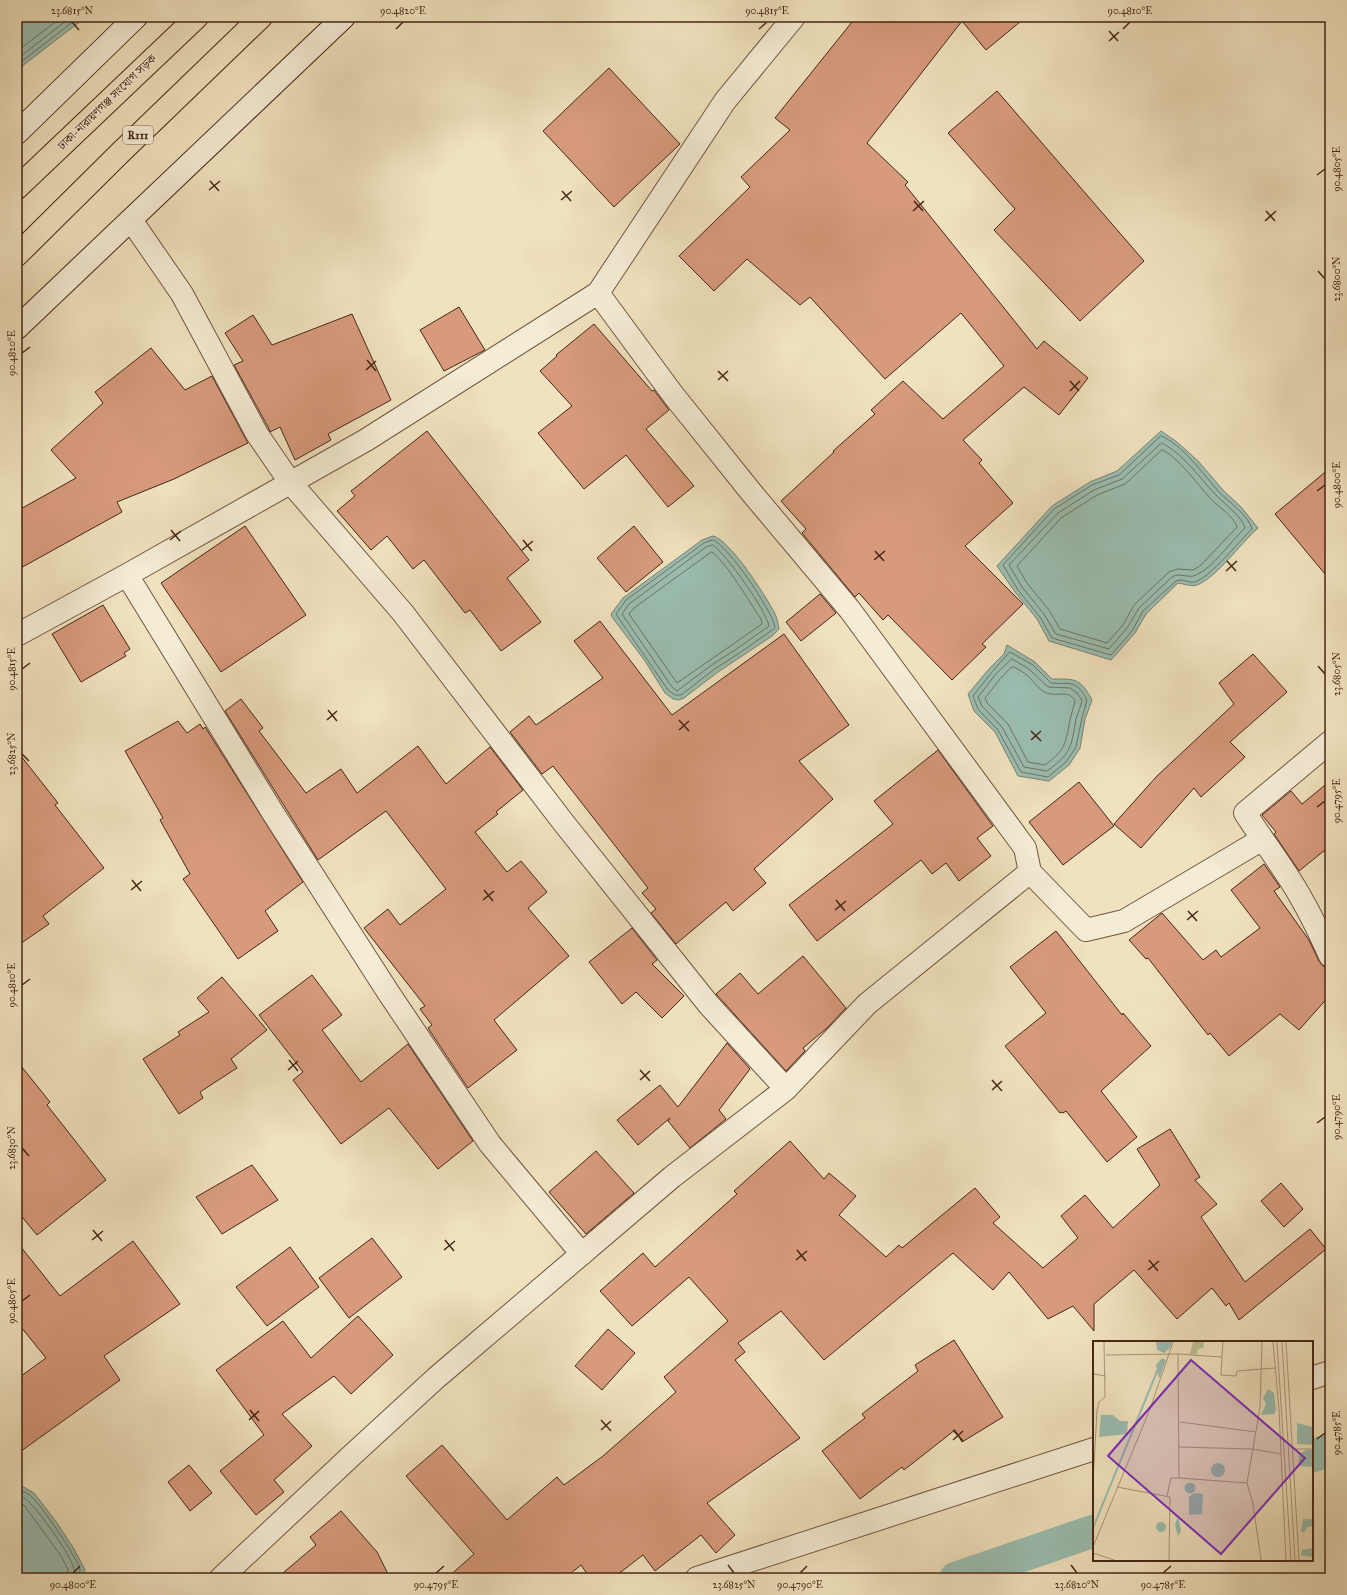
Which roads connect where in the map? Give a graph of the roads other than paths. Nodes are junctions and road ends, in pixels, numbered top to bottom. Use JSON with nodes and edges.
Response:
{"nodes":[{"id":1,"x":136,"y":17,"type":"edge"},
{"id":2,"x":196,"y":17,"type":"edge"},
{"id":3,"x":261,"y":17,"type":"edge"},
{"id":4,"x":344,"y":17,"type":"edge"},
{"id":5,"x":794,"y":17,"type":"edge"},
{"id":6,"x":17,"y":133,"type":"edge"},
{"id":7,"x":17,"y":188,"type":"edge"},
{"id":8,"x":131,"y":220,"type":"junction"},
{"id":9,"x":17,"y":255,"type":"edge"},
{"id":10,"x":598,"y":293,"type":"junction"},
{"id":11,"x":17,"y":328,"type":"edge"},
{"id":12,"x":290,"y":482,"type":"junction"},
{"id":13,"x":127,"y":575,"type":"junction"},
{"id":14,"x":17,"y":635,"type":"edge"},
{"id":15,"x":1330,"y":742,"type":"edge"},
{"id":16,"x":1261,"y":840,"type":"junction"},
{"id":17,"x":1030,"y":872,"type":"junction"},
{"id":18,"x":1330,"y":956,"type":"edge"},
{"id":19,"x":786,"y":1089,"type":"junction"},
{"id":20,"x":582,"y":1254,"type":"junction"},
{"id":21,"x":1330,"y":1372,"type":"edge"},
{"id":22,"x":1313,"y":1378,"type":"edge"},
{"id":23,"x":1093,"y":1449,"type":"edge"},
{"id":24,"x":220,"y":1578,"type":"edge"},
{"id":25,"x":696,"y":1578,"type":"edge"}],
"edges":[{"from":1,"to":6,"type":"street"},
{"from":2,"to":7,"type":"main road","name":"ঢাকা-নারায়ণগঞ্জ সংযোগ সড়ক"},
{"from":3,"to":9,"type":"main road","number":"R111"},
{"from":4,"to":8,"type":"street"},
{"from":5,"to":10,"type":"street"},
{"from":8,"to":11,"type":"street"},
{"from":8,"to":12,"type":"street"},
{"from":10,"to":12,"type":"street"},
{"from":10,"to":17,"type":"street"},
{"from":12,"to":13,"type":"street"},
{"from":12,"to":19,"type":"street"},
{"from":13,"to":14,"type":"street"},
{"from":13,"to":20,"type":"street"},
{"from":15,"to":16,"type":"street"},
{"from":16,"to":17,"type":"street"},
{"from":16,"to":18,"type":"street"},
{"from":17,"to":19,"type":"street"},
{"from":19,"to":20,"type":"street"},
{"from":20,"to":24,"type":"street"},
{"from":21,"to":22,"type":"street"},
{"from":23,"to":25,"type":"street"}]}
